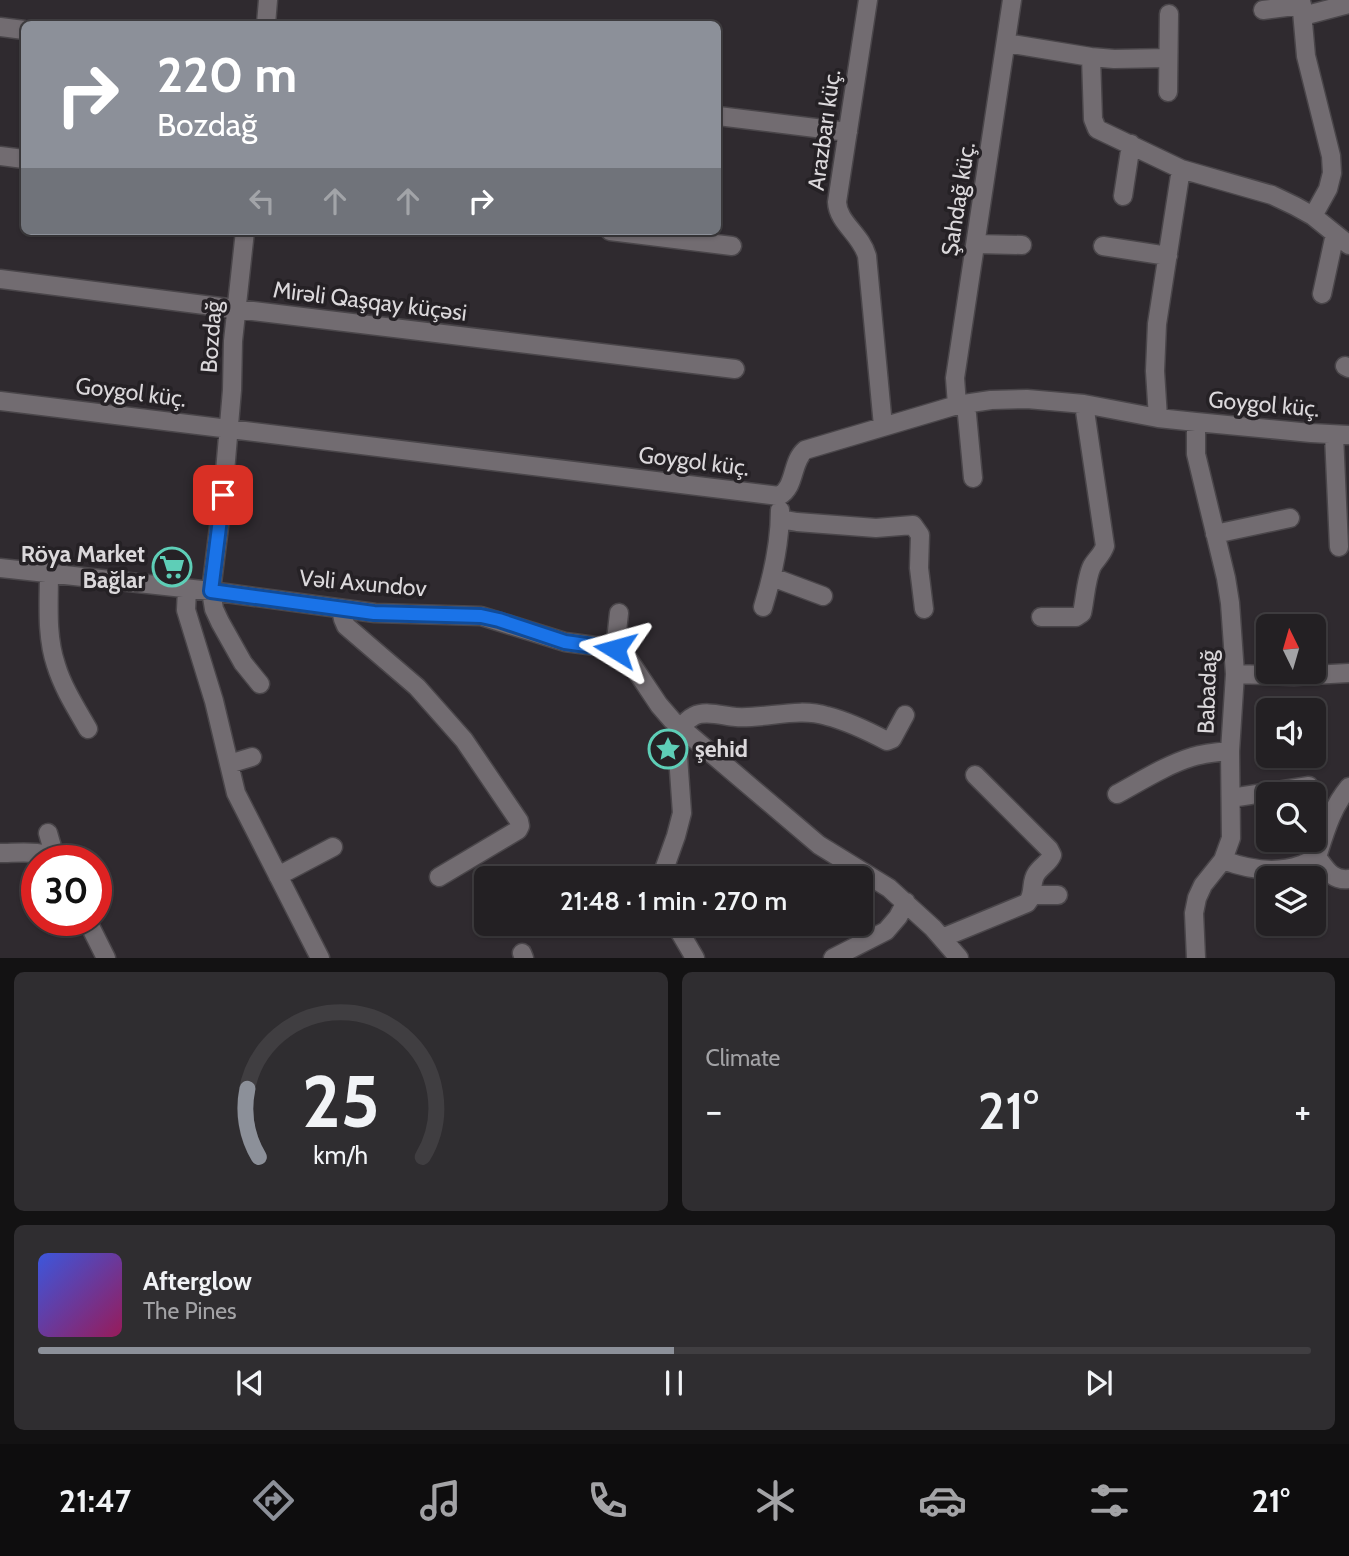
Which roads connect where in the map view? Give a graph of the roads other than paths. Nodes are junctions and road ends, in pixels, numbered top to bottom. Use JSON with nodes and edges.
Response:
{"nodes":[{"id":1,"x":268,"y":0,"type":"edge"},
{"id":2,"x":869,"y":0,"type":"edge"},
{"id":3,"x":1012,"y":0,"type":"edge"},
{"id":4,"x":1349,"y":4,"type":"edge"},
{"id":5,"x":1302,"y":7,"type":"edge"},
{"id":6,"x":1263,"y":10,"type":"dead end"},
{"id":7,"x":1169,"y":14,"type":"dead end"},
{"id":8,"x":266,"y":21,"type":"edge"},
{"id":9,"x":0,"y":27,"type":"edge"},
{"id":10,"x":21,"y":30,"type":"edge"},
{"id":11,"x":1006,"y":43,"type":"junction"},
{"id":12,"x":1091,"y":57,"type":"junction"},
{"id":13,"x":1168,"y":58,"type":"junction"},
{"id":14,"x":1168,"y":92,"type":"dead end"},
{"id":15,"x":721,"y":116,"type":"edge"},
{"id":16,"x":848,"y":132,"type":"junction"},
{"id":17,"x":1131,"y":144,"type":"junction"},
{"id":18,"x":0,"y":156,"type":"edge"},
{"id":19,"x":21,"y":159,"type":"edge"},
{"id":20,"x":1181,"y":169,"type":"junction"},
{"id":21,"x":1123,"y":197,"type":"dead end"},
{"id":22,"x":1313,"y":216,"type":"junction"},
{"id":23,"x":245,"y":235,"type":"edge"},
{"id":24,"x":643,"y":235,"type":"edge"},
{"id":25,"x":1342,"y":240,"type":"edge"},
{"id":26,"x":976,"y":244,"type":"junction"},
{"id":27,"x":1022,"y":245,"type":"dead end"},
{"id":28,"x":732,"y":246,"type":"dead end"},
{"id":29,"x":1103,"y":246,"type":"dead end"},
{"id":30,"x":1168,"y":256,"type":"junction"},
{"id":31,"x":0,"y":279,"type":"edge"},
{"id":32,"x":1321,"y":293,"type":"dead end"},
{"id":33,"x":236,"y":309,"type":"junction"},
{"id":34,"x":735,"y":369,"type":"dead end"},
{"id":35,"x":0,"y":401,"type":"edge"},
{"id":36,"x":961,"y":404,"type":"junction"},
{"id":37,"x":1084,"y":404,"type":"junction"},
{"id":38,"x":1158,"y":418,"type":"junction"},
{"id":39,"x":1196,"y":422,"type":"junction"},
{"id":40,"x":883,"y":426,"type":"junction"},
{"id":41,"x":229,"y":429,"type":"junction"},
{"id":42,"x":1341,"y":435,"type":"edge"},
{"id":43,"x":972,"y":478,"type":"dead end"},
{"id":44,"x":779,"y":496,"type":"junction"},
{"id":45,"x":1290,"y":518,"type":"dead end"},
{"id":46,"x":780,"y":519,"type":"junction"},
{"id":47,"x":1214,"y":534,"type":"junction"},
{"id":48,"x":1339,"y":547,"type":"dead end"},
{"id":49,"x":0,"y":568,"type":"edge"},
{"id":50,"x":49,"y":572,"type":"junction"},
{"id":51,"x":772,"y":577,"type":"junction"},
{"id":52,"x":187,"y":589,"type":"junction"},
{"id":53,"x":211,"y":591,"type":"junction"},
{"id":54,"x":823,"y":596,"type":"dead end"},
{"id":55,"x":763,"y":607,"type":"dead end"},
{"id":56,"x":341,"y":609,"type":"junction"},
{"id":57,"x":924,"y":609,"type":"dead end"},
{"id":58,"x":619,"y":613,"type":"dead end"},
{"id":59,"x":1041,"y":617,"type":"dead end"},
{"id":60,"x":615,"y":649,"type":"junction"},
{"id":61,"x":1349,"y":673,"type":"edge"},
{"id":62,"x":1235,"y":674,"type":"junction"},
{"id":63,"x":260,"y":684,"type":"dead end"},
{"id":64,"x":905,"y":715,"type":"dead end"},
{"id":65,"x":88,"y":729,"type":"dead end"},
{"id":66,"x":681,"y":729,"type":"junction"},
{"id":67,"x":1230,"y":751,"type":"junction"},
{"id":68,"x":252,"y":757,"type":"dead end"},
{"id":69,"x":229,"y":764,"type":"junction"},
{"id":70,"x":975,"y":775,"type":"dead end"},
{"id":71,"x":1349,"y":787,"type":"edge"},
{"id":72,"x":1117,"y":794,"type":"dead end"},
{"id":73,"x":1256,"y":794,"type":"edge"},
{"id":74,"x":1231,"y":798,"type":"junction"},
{"id":75,"x":48,"y":833,"type":"dead end"},
{"id":76,"x":51,"y":845,"type":"edge"},
{"id":77,"x":333,"y":847,"type":"dead end"},
{"id":78,"x":0,"y":853,"type":"edge"},
{"id":79,"x":21,"y":854,"type":"edge"},
{"id":80,"x":1317,"y":857,"type":"junction"},
{"id":81,"x":1223,"y":860,"type":"junction"},
{"id":82,"x":665,"y":866,"type":"edge"},
{"id":83,"x":278,"y":876,"type":"junction"},
{"id":84,"x":439,"y":877,"type":"dead end"},
{"id":85,"x":1349,"y":879,"type":"edge"},
{"id":86,"x":1032,"y":895,"type":"junction"},
{"id":87,"x":1058,"y":895,"type":"dead end"},
{"id":88,"x":906,"y":902,"type":"junction"},
{"id":89,"x":95,"y":936,"type":"edge"},
{"id":90,"x":682,"y":936,"type":"edge"},
{"id":91,"x":942,"y":938,"type":"junction"},
{"id":92,"x":106,"y":957,"type":"edge"},
{"id":93,"x":320,"y":957,"type":"edge"},
{"id":94,"x":695,"y":957,"type":"edge"},
{"id":95,"x":833,"y":957,"type":"edge"},
{"id":96,"x":959,"y":957,"type":"edge"},
{"id":97,"x":1196,"y":957,"type":"edge"}],
"edges":[{"from":1,"to":8,"type":"street"},
{"from":2,"to":16,"type":"street","name":"Arazbarı küç."},
{"from":3,"to":11,"type":"street","name":"Şahdağ küç."},
{"from":4,"to":5,"type":"street"},
{"from":5,"to":6,"type":"street"},
{"from":5,"to":22,"type":"street"},
{"from":7,"to":13,"type":"street"},
{"from":9,"to":10,"type":"street"},
{"from":11,"to":12,"type":"street"},
{"from":11,"to":26,"type":"street","name":"Şahdağ küç."},
{"from":12,"to":13,"type":"street"},
{"from":12,"to":17,"type":"street"},
{"from":13,"to":14,"type":"street"},
{"from":15,"to":16,"type":"street"},
{"from":16,"to":40,"type":"street","name":"Arazbarı küç."},
{"from":17,"to":20,"type":"street"},
{"from":17,"to":21,"type":"street"},
{"from":18,"to":19,"type":"street"},
{"from":20,"to":22,"type":"street"},
{"from":20,"to":30,"type":"street"},
{"from":22,"to":25,"type":"street"},
{"from":23,"to":33,"type":"street","name":"Bozdağ"},
{"from":24,"to":28,"type":"street"},
{"from":25,"to":32,"type":"street"},
{"from":26,"to":27,"type":"street"},
{"from":26,"to":36,"type":"street","name":"Şahdağ küç."},
{"from":29,"to":30,"type":"street"},
{"from":30,"to":38,"type":"street"},
{"from":31,"to":33,"type":"street","name":"Mirəli Qaşqay küçəsi"},
{"from":33,"to":34,"type":"street","name":"Mirəli Qaşqay küçəsi"},
{"from":33,"to":41,"type":"street","name":"Bozdağ"},
{"from":35,"to":41,"type":"street","name":"Goygol küç."},
{"from":36,"to":37,"type":"street","name":"Goygol küç."},
{"from":36,"to":40,"type":"street","name":"Goygol küç."},
{"from":36,"to":43,"type":"street","name":"Şahdağ küç."},
{"from":37,"to":38,"type":"street","name":"Goygol küç."},
{"from":37,"to":59,"type":"street"},
{"from":38,"to":39,"type":"street","name":"Goygol küç."},
{"from":39,"to":42,"type":"street","name":"Goygol küç."},
{"from":39,"to":47,"type":"street","name":"Babadağ"},
{"from":40,"to":44,"type":"street","name":"Goygol küç."},
{"from":41,"to":44,"type":"street","name":"Goygol küç."},
{"from":41,"to":53,"type":"street","name":"Bozdağ"},
{"from":42,"to":48,"type":"street"},
{"from":44,"to":46,"type":"street"},
{"from":45,"to":47,"type":"street"},
{"from":46,"to":51,"type":"street"},
{"from":46,"to":57,"type":"street"},
{"from":47,"to":62,"type":"street","name":"Babadağ"},
{"from":49,"to":50,"type":"street","name":"Vəli Axundov"},
{"from":50,"to":52,"type":"street","name":"Vəli Axundov"},
{"from":50,"to":65,"type":"street"},
{"from":51,"to":54,"type":"street"},
{"from":51,"to":55,"type":"street"},
{"from":52,"to":53,"type":"street","name":"Vəli Axundov"},
{"from":52,"to":69,"type":"street"},
{"from":53,"to":56,"type":"street","name":"Vəli Axundov"},
{"from":53,"to":63,"type":"street","name":"Bozdağ"},
{"from":56,"to":60,"type":"street","name":"Vəli Axundov"},
{"from":56,"to":84,"type":"street"},
{"from":58,"to":60,"type":"street"},
{"from":60,"to":66,"type":"street"},
{"from":61,"to":62,"type":"street"},
{"from":62,"to":67,"type":"street","name":"Babadağ"},
{"from":64,"to":66,"type":"street"},
{"from":66,"to":82,"type":"street"},
{"from":66,"to":88,"type":"street"},
{"from":67,"to":72,"type":"street"},
{"from":67,"to":74,"type":"street","name":"Babadağ"},
{"from":68,"to":69,"type":"street"},
{"from":69,"to":83,"type":"street"},
{"from":70,"to":86,"type":"street"},
{"from":71,"to":80,"type":"street"},
{"from":73,"to":74,"type":"street"},
{"from":74,"to":81,"type":"street","name":"Babadağ"},
{"from":75,"to":76,"type":"street"},
{"from":77,"to":83,"type":"street"},
{"from":78,"to":79,"type":"street"},
{"from":80,"to":81,"type":"street"},
{"from":80,"to":85,"type":"street"},
{"from":81,"to":97,"type":"street","name":"Babadağ"},
{"from":83,"to":93,"type":"street"},
{"from":86,"to":87,"type":"street"},
{"from":86,"to":91,"type":"street"},
{"from":88,"to":91,"type":"street"},
{"from":88,"to":95,"type":"street"},
{"from":89,"to":92,"type":"street"},
{"from":90,"to":94,"type":"street"},
{"from":91,"to":96,"type":"street"}]}
